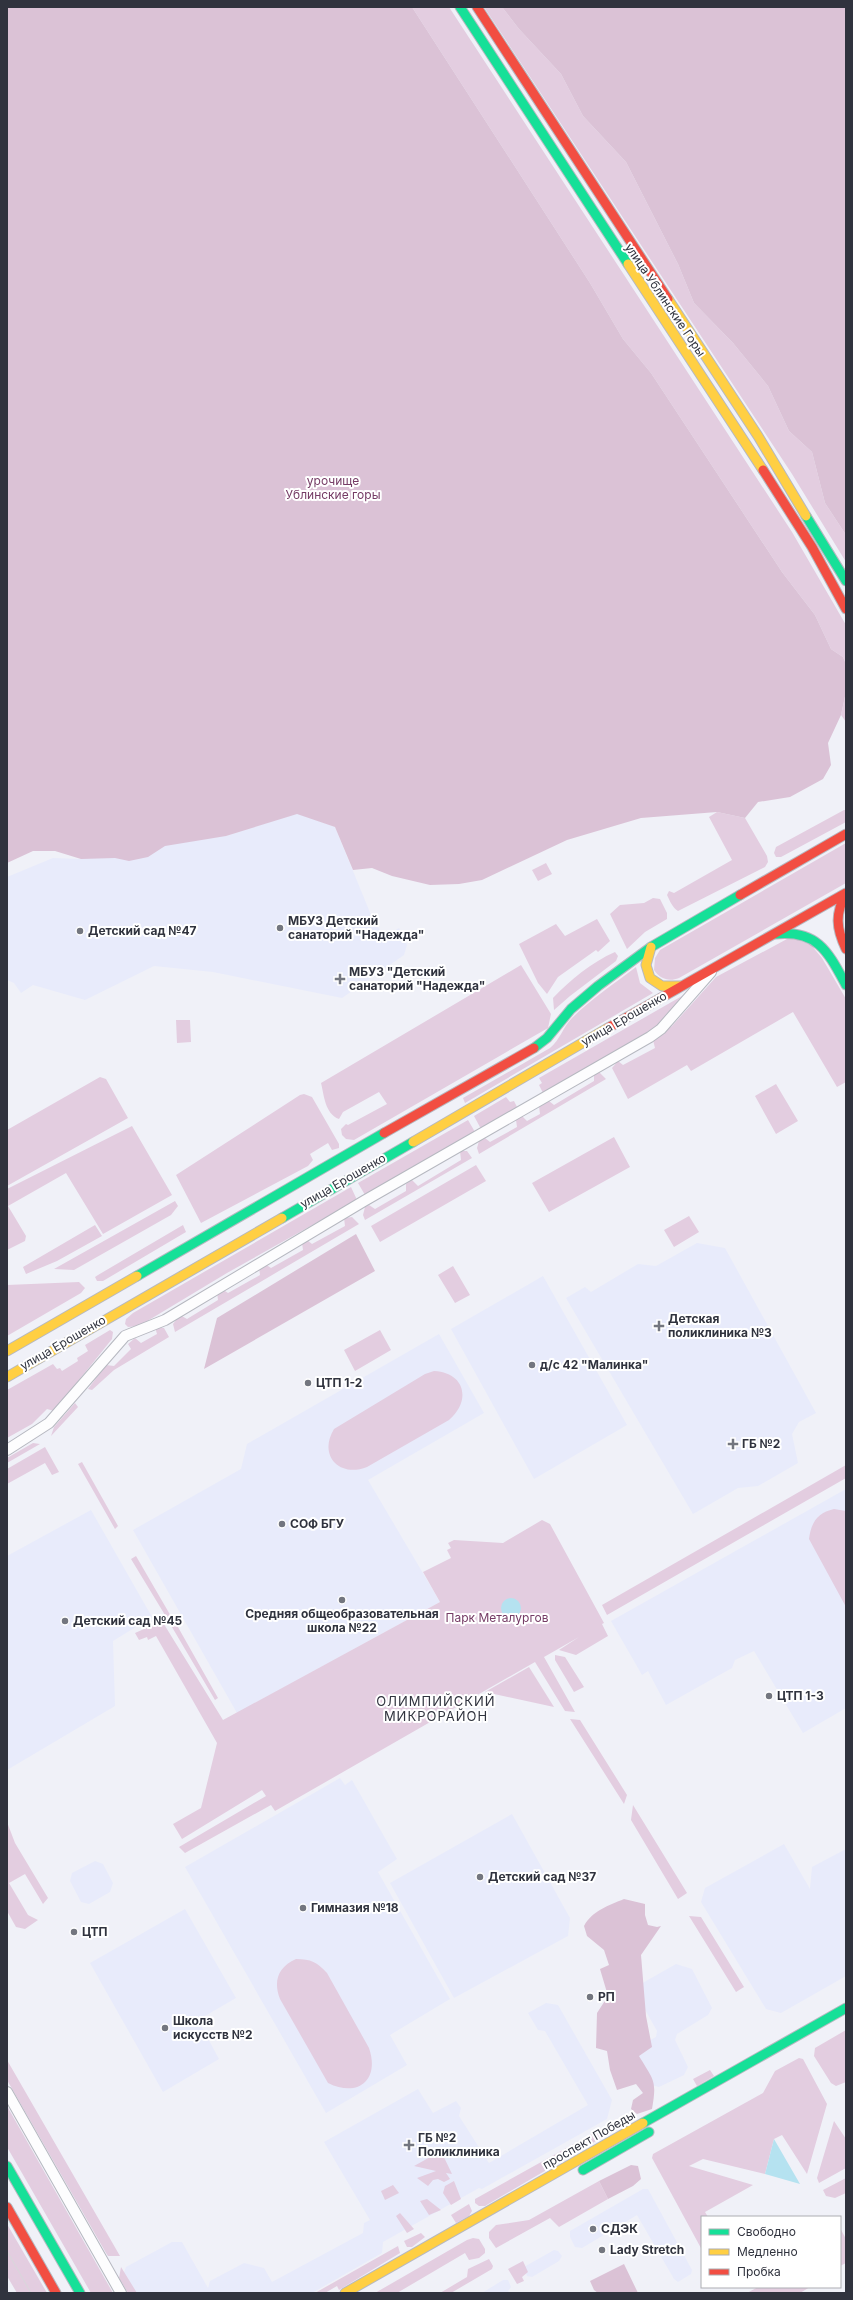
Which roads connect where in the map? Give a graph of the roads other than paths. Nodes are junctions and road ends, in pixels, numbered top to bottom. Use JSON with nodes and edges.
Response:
{"nodes":[{"id":1,"x":460,"y":7,"type":"edge"},
{"id":2,"x":477,"y":7,"type":"edge"},
{"id":3,"x":846,"y":582,"type":"edge"},
{"id":4,"x":846,"y":609,"type":"edge"},
{"id":5,"x":846,"y":834,"type":"edge"},
{"id":6,"x":846,"y":893,"type":"edge"},
{"id":7,"x":771,"y":934,"type":"junction"},
{"id":8,"x":651,"y":948,"type":"junction"},
{"id":9,"x":846,"y":949,"type":"edge"},
{"id":10,"x":717,"y":965,"type":"junction"},
{"id":11,"x":846,"y":984,"type":"edge"},
{"id":12,"x":680,"y":986,"type":"junction"},
{"id":13,"x":11,"y":1359,"type":"edge"},
{"id":14,"x":7,"y":1377,"type":"edge"},
{"id":15,"x":7,"y":1450,"type":"edge"},
{"id":16,"x":846,"y":2008,"type":"edge"},
{"id":17,"x":7,"y":2092,"type":"edge"},
{"id":18,"x":656,"y":2128,"type":"dead end"},
{"id":19,"x":7,"y":2166,"type":"edge"},
{"id":20,"x":573,"y":2175,"type":"dead end"},
{"id":21,"x":7,"y":2207,"type":"edge"},
{"id":22,"x":506,"y":2212,"type":"dead end"},
{"id":23,"x":56,"y":2293,"type":"edge"},
{"id":24,"x":80,"y":2293,"type":"edge"},
{"id":25,"x":121,"y":2293,"type":"edge"},
{"id":26,"x":345,"y":2293,"type":"edge"},
{"id":27,"x":364,"y":2293,"type":"edge"}],
"edges":[{"from":1,"to":4,"type":"main road","name":"улица Ублинские Горы"},
{"from":2,"to":3,"type":"main road","name":"улица Ублинские Горы"},
{"from":5,"to":8,"type":"main road","name":"улица Ерошенко"},
{"from":6,"to":7,"type":"main road","name":"улица Ерошенко"},
{"from":6,"to":9,"type":"main road"},
{"from":7,"to":10,"type":"main road","name":"улица Ерошенко"},
{"from":7,"to":11,"type":"main road"},
{"from":8,"to":12,"type":"main road","name":"улица Ерошенко"},
{"from":8,"to":13,"type":"main road","name":"улица Ерошенко"},
{"from":10,"to":12,"type":"main road","name":"улица Ерошенко"},
{"from":10,"to":15,"type":"street","name":"улица Ерошенко"},
{"from":12,"to":13,"type":"main road","name":"улица Ерошенко"},
{"from":13,"to":14,"type":"main road","name":"улица Ерошенко"},
{"from":16,"to":26,"type":"main road","name":"проспект Победы"},
{"from":17,"to":25,"type":"street"},
{"from":18,"to":20,"type":"main road","name":"проспект Победы"},
{"from":19,"to":24,"type":"main road"},
{"from":21,"to":23,"type":"main road"},
{"from":22,"to":27,"type":"main road"}]}
